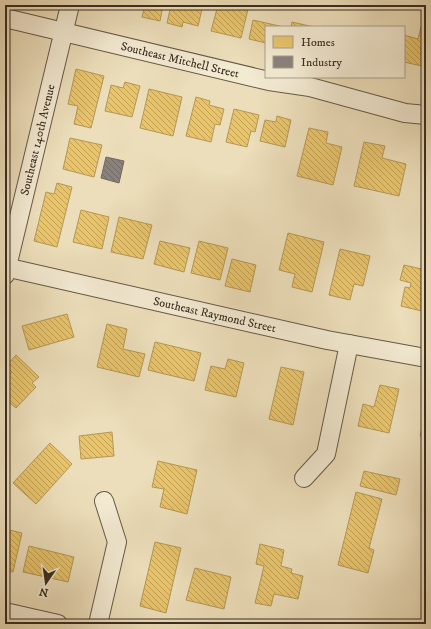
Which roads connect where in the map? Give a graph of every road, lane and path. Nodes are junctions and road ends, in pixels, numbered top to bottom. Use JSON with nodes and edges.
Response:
{"nodes":[{"id":1,"x":70,"y":5,"type":"edge"},
{"id":2,"x":5,"y":18,"type":"edge"},
{"id":3,"x":63,"y":32,"type":"junction"},
{"id":4,"x":426,"y":115,"type":"edge"},
{"id":5,"x":6,"y":270,"type":"edge"},
{"id":6,"x":349,"y":344,"type":"junction"},
{"id":7,"x":426,"y":358,"type":"edge"},
{"id":8,"x":304,"y":478,"type":"dead end"},
{"id":9,"x":104,"y":501,"type":"dead end"},
{"id":10,"x":5,"y":612,"type":"edge"},
{"id":11,"x":58,"y":624,"type":"edge"},
{"id":12,"x":98,"y":624,"type":"edge"}],
"edges":[{"from":1,"to":3,"type":"street","name":"Southeast 140th Avenue"},
{"from":2,"to":3,"type":"street","name":"Southeast Mitchell Street"},
{"from":3,"to":4,"type":"street","name":"Southeast Mitchell Street"},
{"from":3,"to":5,"type":"street","name":"Southeast 140th Avenue"},
{"from":5,"to":6,"type":"street","name":"Southeast Raymond Street"},
{"from":6,"to":7,"type":"street","name":"Southeast Raymond Street"},
{"from":6,"to":8,"type":"street"},
{"from":9,"to":12,"type":"street"},
{"from":10,"to":11,"type":"street"}]}
